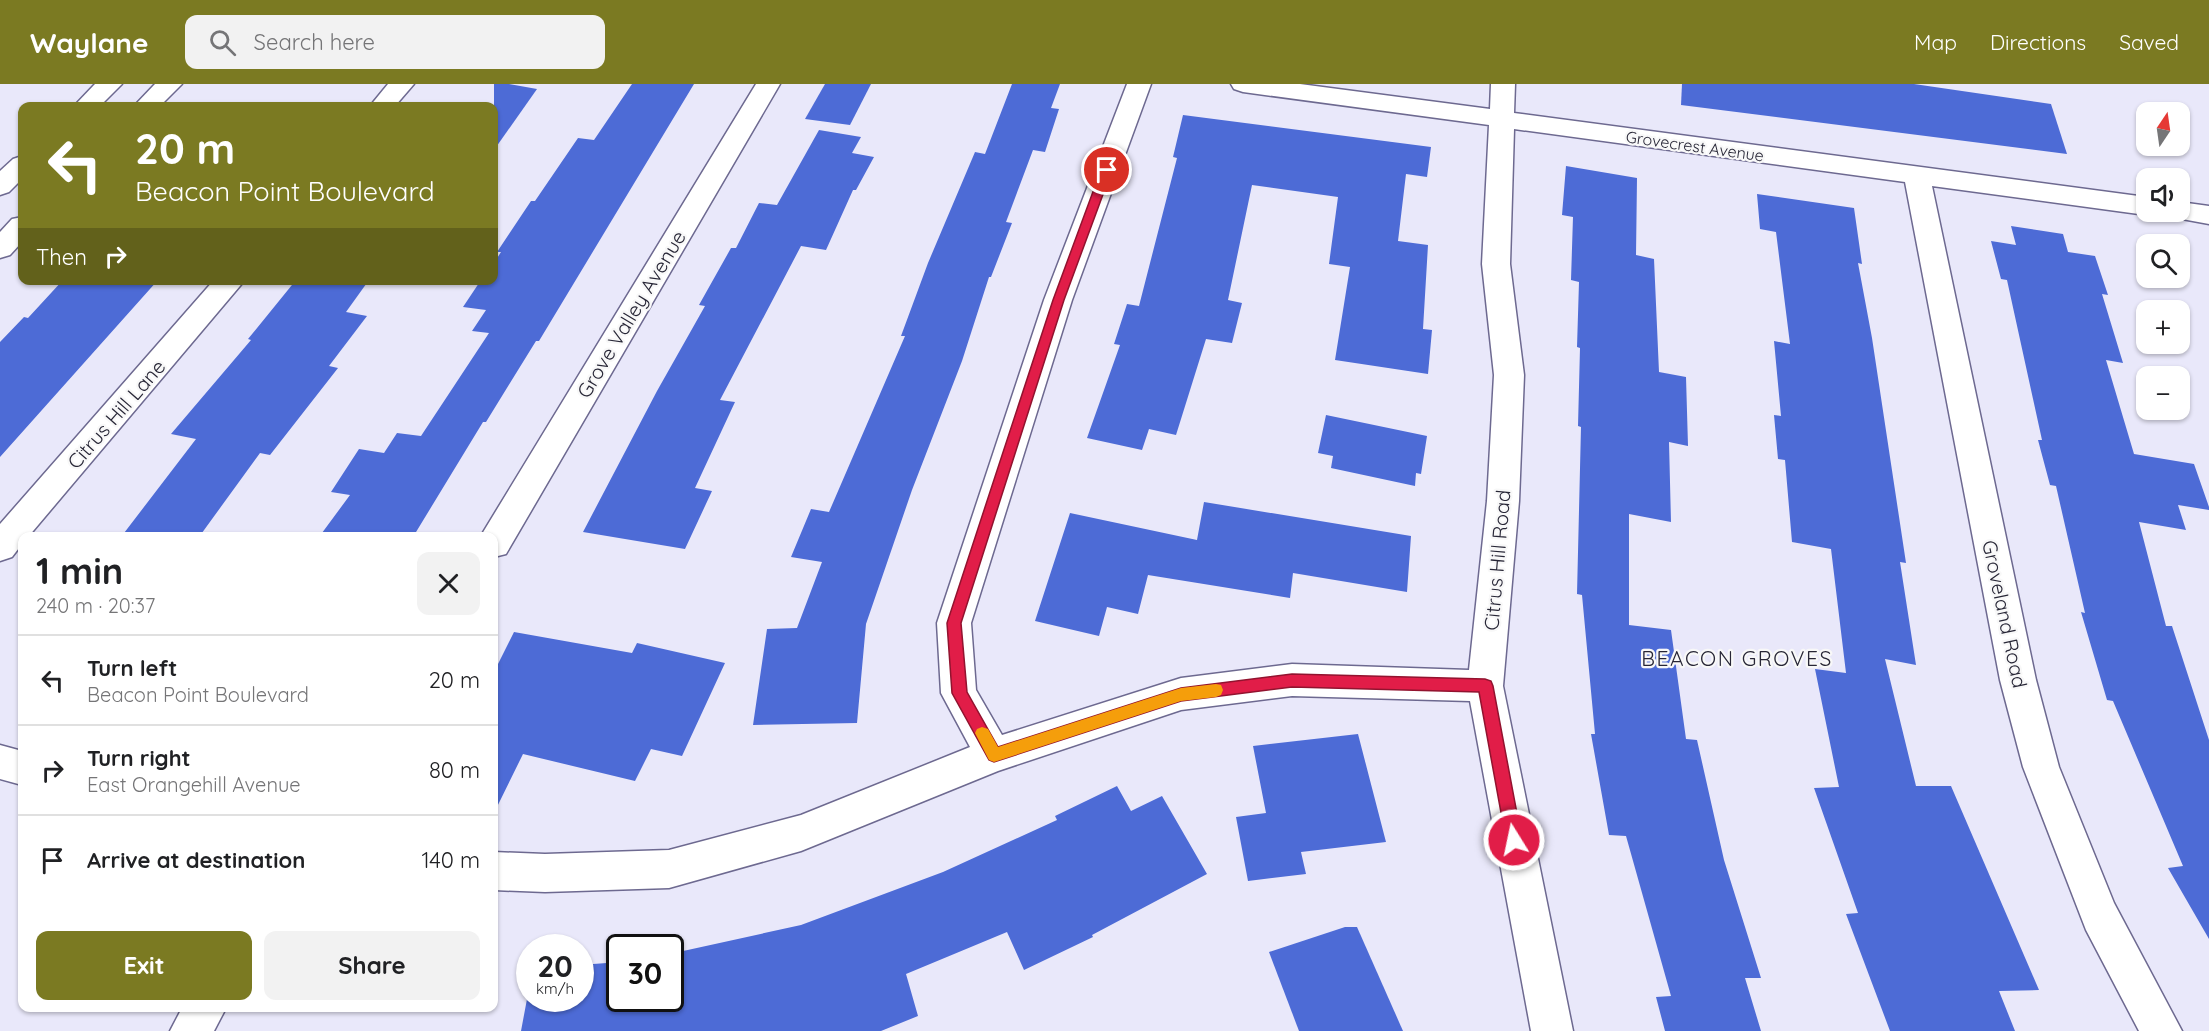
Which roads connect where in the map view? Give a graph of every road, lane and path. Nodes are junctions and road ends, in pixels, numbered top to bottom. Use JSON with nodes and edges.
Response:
{"nodes":[{"id":1,"x":110,"y":84,"type":"edge"},
{"id":2,"x":170,"y":84,"type":"edge"},
{"id":3,"x":402,"y":84,"type":"edge"},
{"id":4,"x":768,"y":84,"type":"edge"},
{"id":5,"x":1139,"y":84,"type":"edge"},
{"id":6,"x":1243,"y":84,"type":"edge"},
{"id":7,"x":1503,"y":84,"type":"edge"},
{"id":8,"x":90,"y":102,"type":"edge"},
{"id":9,"x":150,"y":102,"type":"edge"},
{"id":10,"x":386,"y":102,"type":"edge"},
{"id":11,"x":1500,"y":120,"type":"junction"},
{"id":12,"x":18,"y":169,"type":"edge"},
{"id":13,"x":1917,"y":175,"type":"junction"},
{"id":14,"x":0,"y":186,"type":"edge"},
{"id":15,"x":2136,"y":205,"type":"edge"},
{"id":16,"x":2190,"y":212,"type":"edge"},
{"id":17,"x":2209,"y":215,"type":"edge"},
{"id":18,"x":18,"y":230,"type":"edge"},
{"id":19,"x":0,"y":248,"type":"edge"},
{"id":20,"x":227,"y":285,"type":"edge"},
{"id":21,"x":498,"y":537,"type":"edge"},
{"id":22,"x":0,"y":547,"type":"edge"},
{"id":23,"x":1485,"y":686,"type":"junction"},
{"id":24,"x":994,"y":755,"type":"junction"},
{"id":25,"x":0,"y":762,"type":"edge"},
{"id":26,"x":18,"y":767,"type":"edge"},
{"id":27,"x":498,"y":871,"type":"edge"},
{"id":28,"x":202,"y":1012,"type":"edge"},
{"id":29,"x":190,"y":1031,"type":"edge"},
{"id":30,"x":1552,"y":1031,"type":"edge"},
{"id":31,"x":2161,"y":1031,"type":"edge"}],
"edges":[{"from":1,"to":8,"type":"street"},
{"from":2,"to":9,"type":"street"},
{"from":3,"to":10,"type":"street"},
{"from":4,"to":21,"type":"street","name":"Grove Valley Avenue"},
{"from":5,"to":24,"type":"street"},
{"from":6,"to":11,"type":"street","name":"Grovecrest Avenue"},
{"from":7,"to":11,"type":"street","name":"Citrus Hill Road"},
{"from":11,"to":13,"type":"street","name":"Grovecrest Avenue"},
{"from":11,"to":23,"type":"street","name":"Citrus Hill Road"},
{"from":12,"to":14,"type":"street"},
{"from":13,"to":15,"type":"street","name":"Grovecrest Avenue"},
{"from":13,"to":31,"type":"street","name":"Groveland Road"},
{"from":16,"to":17,"type":"street"},
{"from":18,"to":19,"type":"street"},
{"from":20,"to":22,"type":"street","name":"Citrus Hill Lane"},
{"from":23,"to":24,"type":"street"},
{"from":23,"to":30,"type":"street","name":"Citrus Hill Road"},
{"from":24,"to":27,"type":"street"},
{"from":25,"to":26,"type":"street"},
{"from":28,"to":29,"type":"street"}]}
